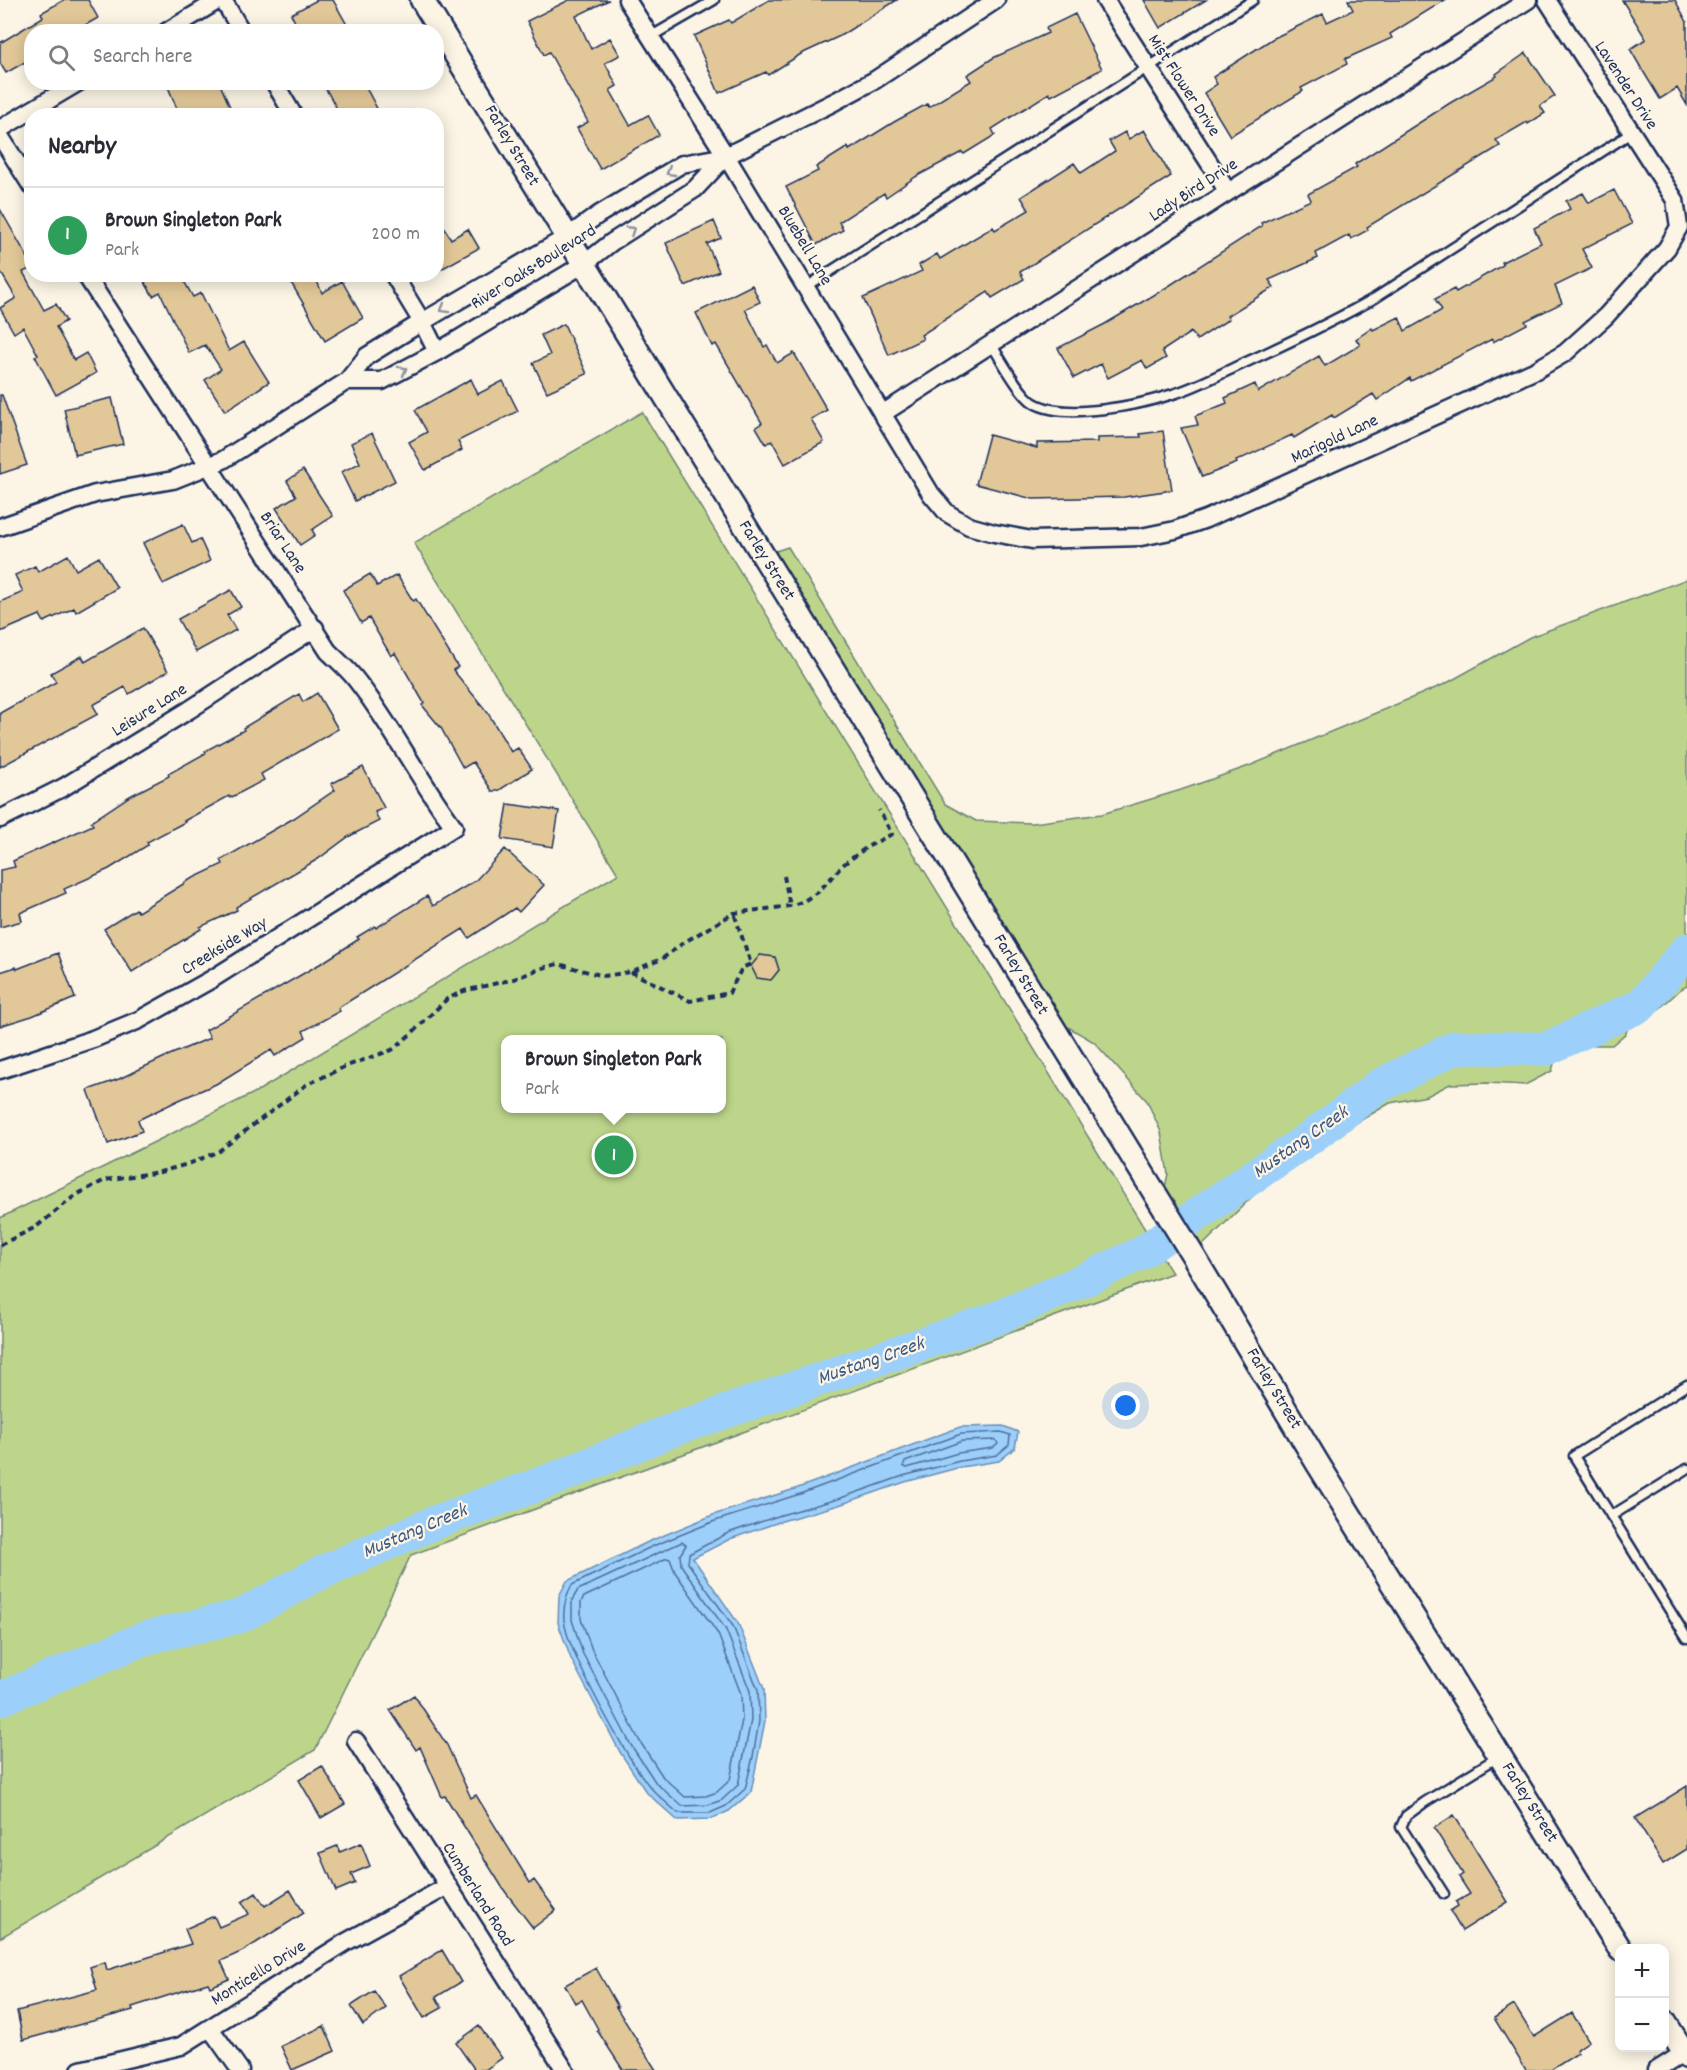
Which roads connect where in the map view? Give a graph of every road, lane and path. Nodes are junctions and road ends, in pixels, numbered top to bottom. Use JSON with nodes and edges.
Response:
{"nodes":[{"id":1,"x":221,"y":0,"type":"edge"},
{"id":2,"x":422,"y":0,"type":"edge"},
{"id":3,"x":627,"y":0,"type":"edge"},
{"id":4,"x":714,"y":0,"type":"edge"},
{"id":5,"x":996,"y":0,"type":"edge"},
{"id":6,"x":1105,"y":0,"type":"edge"},
{"id":7,"x":1253,"y":0,"type":"edge"},
{"id":8,"x":1528,"y":0,"type":"edge"},
{"id":9,"x":1547,"y":0,"type":"edge"},
{"id":10,"x":180,"y":24,"type":"edge"},
{"id":11,"x":237,"y":24,"type":"edge"},
{"id":12,"x":437,"y":24,"type":"edge"},
{"id":13,"x":444,"y":36,"type":"edge"},
{"id":14,"x":650,"y":37,"type":"junction"},
{"id":15,"x":1148,"y":67,"type":"junction"},
{"id":16,"x":66,"y":90,"type":"edge"},
{"id":17,"x":279,"y":90,"type":"edge"},
{"id":18,"x":35,"y":108,"type":"edge"},
{"id":19,"x":289,"y":108,"type":"edge"},
{"id":20,"x":24,"y":115,"type":"edge"},
{"id":21,"x":0,"y":129,"type":"edge"},
{"id":22,"x":1631,"y":133,"type":"junction"},
{"id":23,"x":0,"y":136,"type":"edge"},
{"id":24,"x":726,"y":156,"type":"junction"},
{"id":25,"x":24,"y":174,"type":"edge"},
{"id":26,"x":1228,"y":192,"type":"junction"},
{"id":27,"x":1679,"y":227,"type":"joint"},
{"id":28,"x":567,"y":237,"type":"junction"},
{"id":29,"x":584,"y":264,"type":"junction"},
{"id":30,"x":90,"y":282,"type":"edge"},
{"id":31,"x":398,"y":282,"type":"edge"},
{"id":32,"x":806,"y":287,"type":"junction"},
{"id":33,"x":422,"y":322,"type":"junction"},
{"id":34,"x":991,"y":344,"type":"junction"},
{"id":35,"x":436,"y":352,"type":"junction"},
{"id":36,"x":347,"y":381,"type":"junction"},
{"id":37,"x":882,"y":414,"type":"junction"},
{"id":38,"x":209,"y":466,"type":"junction"},
{"id":39,"x":947,"y":513,"type":"joint"},
{"id":40,"x":0,"y":527,"type":"edge"},
{"id":41,"x":315,"y":628,"type":"junction"},
{"id":42,"x":879,"y":810,"type":"dead end"},
{"id":43,"x":0,"y":819,"type":"edge"},
{"id":44,"x":454,"y":827,"type":"joint"},
{"id":45,"x":784,"y":876,"type":"dead end"},
{"id":46,"x":790,"y":906,"type":"junction"},
{"id":47,"x":734,"y":913,"type":"junction"},
{"id":48,"x":630,"y":972,"type":"junction"},
{"id":49,"x":0,"y":1070,"type":"edge"},
{"id":50,"x":0,"y":1245,"type":"edge"},
{"id":51,"x":1687,"y":1385,"type":"edge"},
{"id":52,"x":1687,"y":1469,"type":"edge"},
{"id":53,"x":1611,"y":1516,"type":"junction"},
{"id":54,"x":1687,"y":1638,"type":"edge"},
{"id":55,"x":356,"y":1741,"type":"dead end"},
{"id":56,"x":1500,"y":1756,"type":"junction"},
{"id":57,"x":448,"y":1886,"type":"junction"},
{"id":58,"x":1444,"y":1893,"type":"dead end"},
{"id":59,"x":1617,"y":1944,"type":"edge"},
{"id":60,"x":1669,"y":2027,"type":"edge"},
{"id":61,"x":210,"y":2028,"type":"junction"},
{"id":62,"x":1686,"y":2054,"type":"edge"},
{"id":63,"x":80,"y":2070,"type":"edge"},
{"id":64,"x":240,"y":2070,"type":"edge"},
{"id":65,"x":565,"y":2070,"type":"edge"},
{"id":66,"x":1657,"y":2070,"type":"edge"}],
"edges":[{"from":1,"to":10,"type":"street"},
{"from":1,"to":11,"type":"street"},
{"from":2,"to":12,"type":"street","name":"Farley Street"},
{"from":3,"to":14,"type":"street","name":"Bluebell Lane"},
{"from":4,"to":14,"type":"lane"},
{"from":5,"to":24,"type":"street","name":"River Oaks Boulevard"},
{"from":6,"to":15,"type":"street","name":"Mist Flower Drive"},
{"from":7,"to":15,"type":"lane"},
{"from":8,"to":26,"type":"street","name":"Lady Bird Drive"},
{"from":9,"to":22,"type":"street","name":"Lavender Drive"},
{"from":13,"to":28,"type":"street","name":"Farley Street"},
{"from":14,"to":24,"type":"street","name":"Bluebell Lane"},
{"from":15,"to":26,"type":"street","name":"Mist Flower Drive"},
{"from":15,"to":32,"type":"lane"},
{"from":16,"to":18,"type":"street"},
{"from":17,"to":19,"type":"street"},
{"from":20,"to":21,"type":"street"},
{"from":22,"to":27,"type":"street","name":"Lavender Drive"},
{"from":22,"to":34,"type":"lane"},
{"from":23,"to":25,"type":"street"},
{"from":24,"to":28,"type":"street","name":"River Oaks Boulevard","one_way":true},
{"from":29,"to":24,"type":"street","name":"River Oaks Boulevard","one_way":true},
{"from":24,"to":32,"type":"street","name":"Bluebell Lane"},
{"from":26,"to":34,"type":"street","name":"Lady Bird Drive"},
{"from":27,"to":39,"type":"street","name":"Marigold Lane"},
{"from":28,"to":29,"type":"street","name":"Farley Street"},
{"from":28,"to":33,"type":"street","name":"River Oaks Boulevard","one_way":true},
{"from":29,"to":35,"type":"street","name":"River Oaks Boulevard"},
{"from":29,"to":56,"type":"street","name":"Farley Street"},
{"from":30,"to":38,"type":"street","name":"Briar Lane"},
{"from":31,"to":33,"type":"street"},
{"from":32,"to":37,"type":"street","name":"Bluebell Lane"},
{"from":33,"to":35,"type":"street"},
{"from":33,"to":36,"type":"street","name":"River Oaks Boulevard"},
{"from":34,"to":37,"type":"street","name":"Lady Bird Drive"},
{"from":36,"to":35,"type":"street","name":"River Oaks Boulevard","one_way":true},
{"from":36,"to":38,"type":"street","name":"River Oaks Boulevard"},
{"from":37,"to":39,"type":"street","name":"Bluebell Lane"},
{"from":38,"to":40,"type":"street","name":"River Oaks Boulevard"},
{"from":38,"to":41,"type":"street","name":"Briar Lane"},
{"from":41,"to":43,"type":"street","name":"Leisure Lane"},
{"from":41,"to":44,"type":"street","name":"Briar Lane"},
{"from":42,"to":46,"type":"path"},
{"from":44,"to":49,"type":"street","name":"Creekside Way"},
{"from":45,"to":46,"type":"path"},
{"from":46,"to":47,"type":"path"},
{"from":47,"to":48,"type":"path"},
{"from":47,"to":48,"type":"path"},
{"from":48,"to":50,"type":"path"},
{"from":51,"to":53,"type":"lane"},
{"from":52,"to":53,"type":"lane"},
{"from":53,"to":54,"type":"lane"},
{"from":55,"to":57,"type":"street","name":"Cumberland Road"},
{"from":56,"to":58,"type":"lane"},
{"from":56,"to":59,"type":"street","name":"Farley Street"},
{"from":57,"to":61,"type":"street","name":"Monticello Drive"},
{"from":57,"to":65,"type":"street","name":"Cumberland Road"},
{"from":60,"to":62,"type":"street"},
{"from":61,"to":63,"type":"street","name":"Monticello Drive"},
{"from":61,"to":64,"type":"street"},
{"from":62,"to":66,"type":"street"}]}
